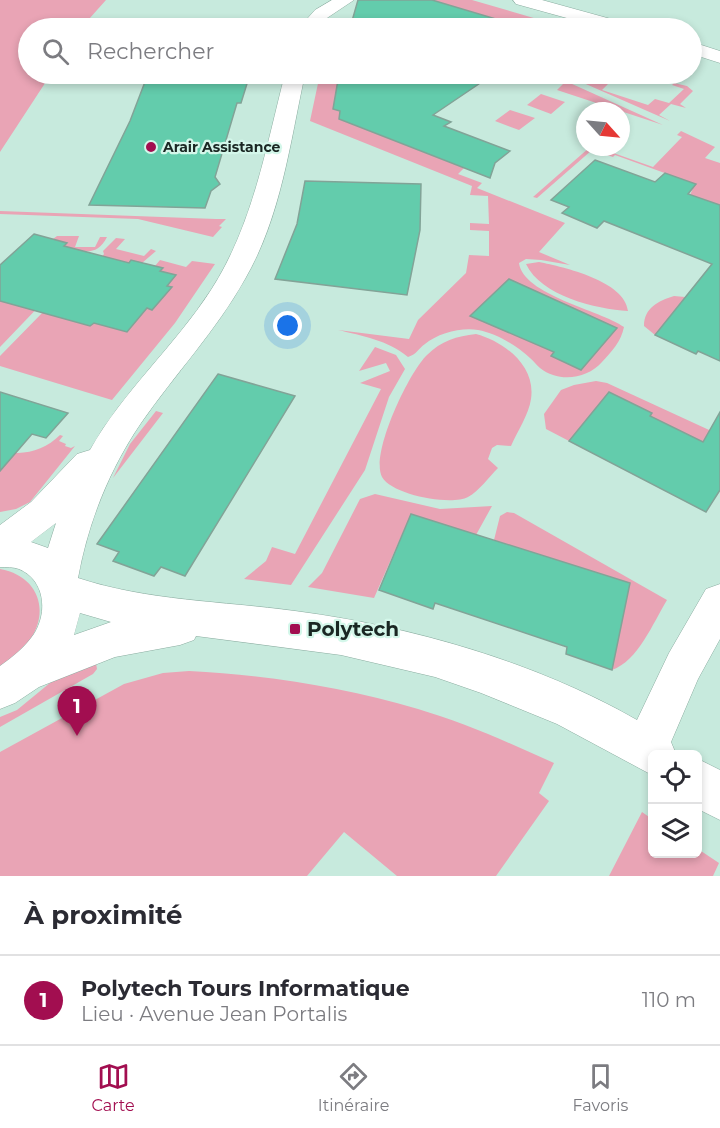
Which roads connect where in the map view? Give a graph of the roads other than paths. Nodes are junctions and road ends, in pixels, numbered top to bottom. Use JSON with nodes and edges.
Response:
{"nodes":[{"id":1,"x":522,"y":0,"type":"edge"},
{"id":2,"x":339,"y":2,"type":"edge"},
{"id":3,"x":317,"y":18,"type":"edge"},
{"id":4,"x":586,"y":18,"type":"edge"},
{"id":5,"x":702,"y":51,"type":"edge"},
{"id":6,"x":720,"y":57,"type":"edge"},
{"id":7,"x":293,"y":84,"type":"edge"},
{"id":8,"x":129,"y":417,"type":"junction"},
{"id":9,"x":0,"y":545,"type":"edge"},
{"id":10,"x":0,"y":551,"type":"edge"},
{"id":11,"x":59,"y":587,"type":"junction"},
{"id":12,"x":720,"y":601,"type":"edge"},
{"id":13,"x":229,"y":622,"type":"junction"},
{"id":14,"x":13,"y":681,"type":"edge"},
{"id":15,"x":651,"y":750,"type":"edge"},
{"id":16,"x":648,"y":751,"type":"edge"},
{"id":17,"x":702,"y":785,"type":"edge"},
{"id":18,"x":720,"y":797,"type":"edge"}],
"edges":[{"from":1,"to":4,"type":"street"},
{"from":2,"to":3,"type":"street"},
{"from":5,"to":6,"type":"street"},
{"from":7,"to":8,"type":"street"},
{"from":8,"to":9,"type":"street"},
{"from":8,"to":11,"type":"street"},
{"from":10,"to":11,"type":"street"},
{"from":11,"to":13,"type":"street"},
{"from":11,"to":14,"type":"street"},
{"from":12,"to":15,"type":"street"},
{"from":13,"to":14,"type":"street"},
{"from":13,"to":16,"type":"street"},
{"from":17,"to":18,"type":"street"}]}
